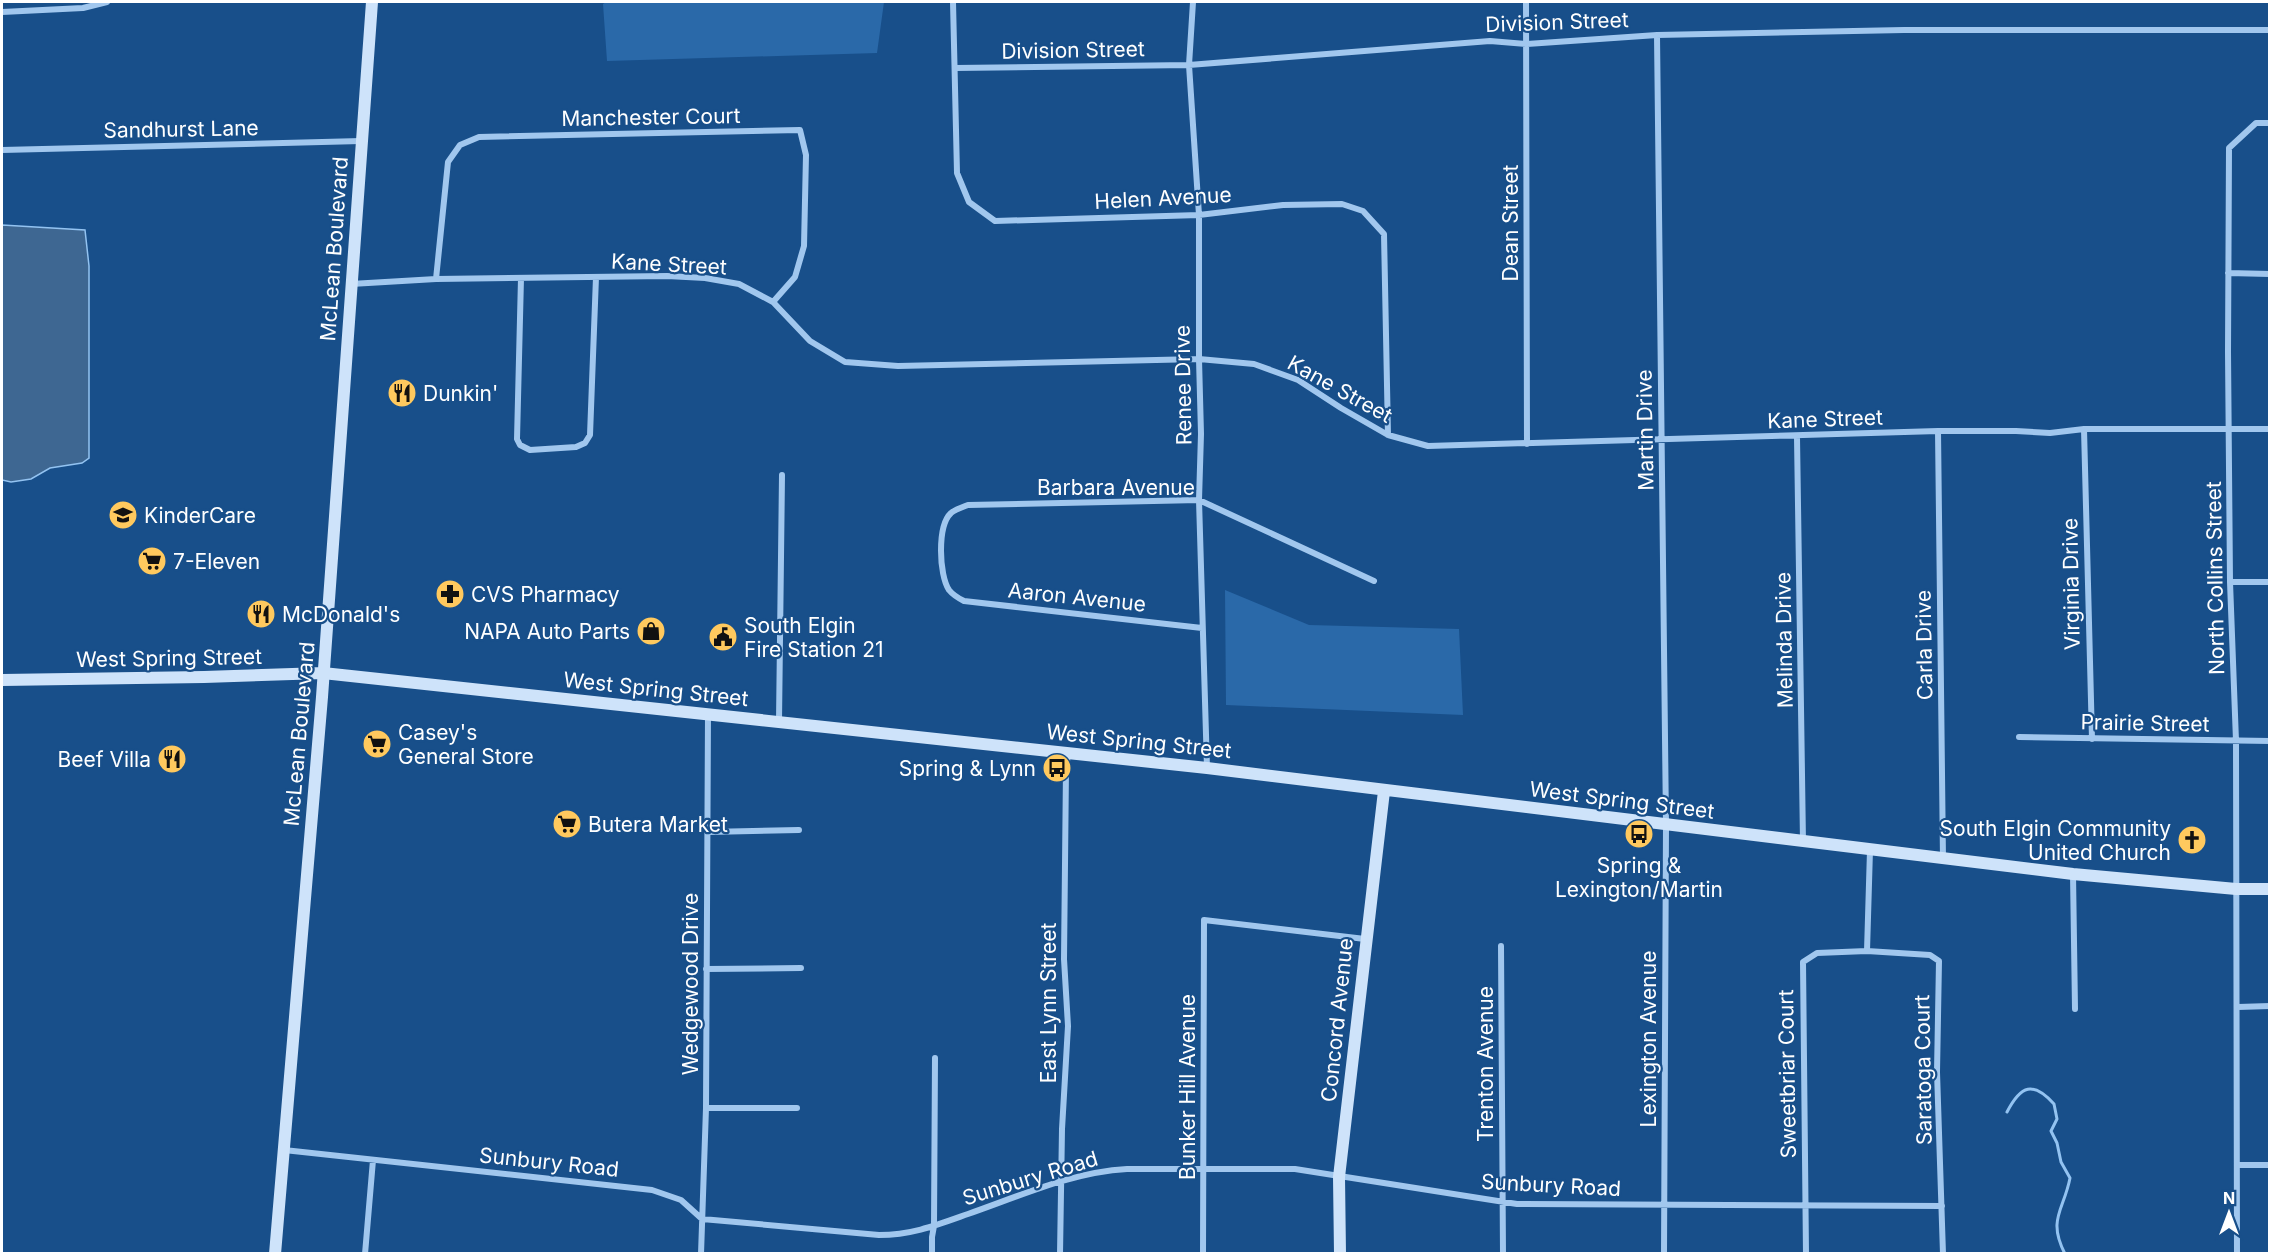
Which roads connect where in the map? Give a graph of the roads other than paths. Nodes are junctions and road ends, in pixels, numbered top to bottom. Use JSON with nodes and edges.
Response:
{"nodes":[{"id":1,"x":107,"y":2,"type":"edge"},
{"id":2,"x":372,"y":2,"type":"edge"},
{"id":3,"x":953,"y":2,"type":"edge"},
{"id":4,"x":1193,"y":2,"type":"edge"},
{"id":5,"x":1526,"y":2,"type":"edge"},
{"id":6,"x":2,"y":12,"type":"edge"},
{"id":7,"x":2270,"y":30,"type":"edge"},
{"id":8,"x":1657,"y":34,"type":"junction"},
{"id":9,"x":1527,"y":44,"type":"junction"},
{"id":10,"x":1189,"y":65,"type":"junction"},
{"id":11,"x":955,"y":68,"type":"junction"},
{"id":12,"x":2270,"y":123,"type":"edge"},
{"id":13,"x":361,"y":141,"type":"junction"},
{"id":14,"x":2,"y":150,"type":"edge"},
{"id":15,"x":1199,"y":215,"type":"junction"},
{"id":16,"x":2228,"y":273,"type":"junction"},
{"id":17,"x":2270,"y":274,"type":"edge"},
{"id":18,"x":596,"y":277,"type":"junction"},
{"id":19,"x":521,"y":278,"type":"junction"},
{"id":20,"x":436,"y":279,"type":"junction"},
{"id":21,"x":350,"y":284,"type":"junction"},
{"id":22,"x":773,"y":302,"type":"junction"},
{"id":23,"x":1199,"y":358,"type":"junction"},
{"id":24,"x":2084,"y":429,"type":"junction"},
{"id":25,"x":2229,"y":429,"type":"junction"},
{"id":26,"x":2270,"y":429,"type":"edge"},
{"id":27,"x":1938,"y":431,"type":"junction"},
{"id":28,"x":1388,"y":435,"type":"junction"},
{"id":29,"x":1797,"y":437,"type":"junction"},
{"id":30,"x":1662,"y":439,"type":"junction"},
{"id":31,"x":1527,"y":444,"type":"junction"},
{"id":32,"x":782,"y":475,"type":"dead end"},
{"id":33,"x":1199,"y":500,"type":"junction"},
{"id":34,"x":1374,"y":581,"type":"dead end"},
{"id":35,"x":2230,"y":582,"type":"junction"},
{"id":36,"x":2270,"y":582,"type":"edge"},
{"id":37,"x":950,"y":592,"type":"joint"},
{"id":38,"x":1202,"y":628,"type":"junction"},
{"id":39,"x":323,"y":673,"type":"junction"},
{"id":40,"x":2,"y":680,"type":"edge"},
{"id":41,"x":708,"y":715,"type":"junction"},
{"id":42,"x":779,"y":722,"type":"junction"},
{"id":43,"x":2019,"y":737,"type":"dead end"},
{"id":44,"x":2092,"y":739,"type":"junction"},
{"id":45,"x":2236,"y":741,"type":"junction"},
{"id":46,"x":2270,"y":741,"type":"edge"},
{"id":47,"x":1069,"y":753,"type":"junction"},
{"id":48,"x":1207,"y":768,"type":"junction"},
{"id":49,"x":1384,"y":791,"type":"junction"},
{"id":50,"x":1666,"y":825,"type":"junction"},
{"id":51,"x":800,"y":830,"type":"dead end"},
{"id":52,"x":708,"y":832,"type":"junction"},
{"id":53,"x":1803,"y":843,"type":"junction"},
{"id":54,"x":1870,"y":850,"type":"junction"},
{"id":55,"x":1943,"y":859,"type":"junction"},
{"id":56,"x":2073,"y":874,"type":"junction"},
{"id":57,"x":2236,"y":889,"type":"junction"},
{"id":58,"x":2270,"y":889,"type":"edge"},
{"id":59,"x":1365,"y":939,"type":"junction"},
{"id":60,"x":1501,"y":946,"type":"dead end"},
{"id":61,"x":1867,"y":951,"type":"junction"},
{"id":62,"x":801,"y":968,"type":"dead end"},
{"id":63,"x":706,"y":969,"type":"junction"},
{"id":64,"x":2270,"y":1006,"type":"edge"},
{"id":65,"x":2238,"y":1007,"type":"junction"},
{"id":66,"x":2075,"y":1009,"type":"dead end"},
{"id":67,"x":935,"y":1058,"type":"dead end"},
{"id":68,"x":706,"y":1108,"type":"junction"},
{"id":69,"x":796,"y":1108,"type":"dead end"},
{"id":70,"x":283,"y":1150,"type":"junction"},
{"id":71,"x":373,"y":1160,"type":"junction"},
{"id":72,"x":2238,"y":1165,"type":"junction"},
{"id":73,"x":2270,"y":1165,"type":"edge"},
{"id":74,"x":1203,"y":1169,"type":"junction"},
{"id":75,"x":1339,"y":1177,"type":"junction"},
{"id":76,"x":1061,"y":1182,"type":"junction"},
{"id":77,"x":1503,"y":1202,"type":"junction"},
{"id":78,"x":1664,"y":1206,"type":"junction"},
{"id":79,"x":1805,"y":1206,"type":"junction"},
{"id":80,"x":1942,"y":1206,"type":"junction"},
{"id":81,"x":702,"y":1219,"type":"junction"},
{"id":82,"x":934,"y":1226,"type":"junction"},
{"id":83,"x":274,"y":1254,"type":"edge"},
{"id":84,"x":365,"y":1254,"type":"edge"},
{"id":85,"x":701,"y":1254,"type":"edge"},
{"id":86,"x":932,"y":1254,"type":"edge"},
{"id":87,"x":1060,"y":1254,"type":"edge"},
{"id":88,"x":1203,"y":1254,"type":"edge"},
{"id":89,"x":1340,"y":1254,"type":"edge"},
{"id":90,"x":1503,"y":1254,"type":"edge"},
{"id":91,"x":1664,"y":1254,"type":"edge"},
{"id":92,"x":1806,"y":1254,"type":"edge"},
{"id":93,"x":1943,"y":1254,"type":"edge"},
{"id":94,"x":2237,"y":1254,"type":"edge"}],
"edges":[{"from":1,"to":6,"type":"street"},
{"from":2,"to":13,"type":"main road","name":"McLean Boulevard"},
{"from":3,"to":11,"type":"street"},
{"from":4,"to":10,"type":"street","name":"Renee Drive"},
{"from":5,"to":9,"type":"street","name":"Dean Street"},
{"from":7,"to":8,"type":"street","name":"Division Street"},
{"from":8,"to":9,"type":"street","name":"Division Street"},
{"from":8,"to":30,"type":"street","name":"Martin Drive"},
{"from":9,"to":10,"type":"street","name":"Division Street"},
{"from":9,"to":31,"type":"street","name":"Dean Street"},
{"from":10,"to":11,"type":"street","name":"Division Street"},
{"from":10,"to":15,"type":"street","name":"Renee Drive"},
{"from":11,"to":15,"type":"street","name":"Helen Avenue"},
{"from":12,"to":16,"type":"street","name":"North Collins Street"},
{"from":13,"to":14,"type":"street","name":"Sandhurst Lane"},
{"from":13,"to":21,"type":"main road","name":"McLean Boulevard"},
{"from":15,"to":23,"type":"street","name":"Renee Drive"},
{"from":15,"to":28,"type":"street","name":"Helen Avenue"},
{"from":16,"to":17,"type":"street"},
{"from":16,"to":25,"type":"street","name":"North Collins Street"},
{"from":18,"to":19,"type":"street","name":"Kane Street"},
{"from":18,"to":19,"type":"street"},
{"from":18,"to":22,"type":"street","name":"Kane Street"},
{"from":19,"to":20,"type":"street","name":"Kane Street"},
{"from":20,"to":21,"type":"street","name":"Kane Street"},
{"from":20,"to":22,"type":"street","name":"Manchester Court"},
{"from":21,"to":39,"type":"main road","name":"McLean Boulevard"},
{"from":22,"to":23,"type":"street","name":"Kane Street"},
{"from":23,"to":28,"type":"street","name":"Kane Street"},
{"from":23,"to":33,"type":"street","name":"Renee Drive"},
{"from":24,"to":25,"type":"street","name":"Kane Street"},
{"from":24,"to":27,"type":"street","name":"Kane Street"},
{"from":24,"to":44,"type":"street","name":"Virginia Drive"},
{"from":25,"to":26,"type":"street","name":"Kane Street"},
{"from":25,"to":35,"type":"street","name":"North Collins Street"},
{"from":27,"to":29,"type":"street","name":"Kane Street"},
{"from":27,"to":55,"type":"street","name":"Carla Drive"},
{"from":28,"to":31,"type":"street","name":"Kane Street"},
{"from":29,"to":30,"type":"street","name":"Kane Street"},
{"from":29,"to":53,"type":"street","name":"Melinda Drive"},
{"from":30,"to":31,"type":"street","name":"Kane Street"},
{"from":30,"to":50,"type":"street","name":"Martin Drive"},
{"from":32,"to":42,"type":"street"},
{"from":33,"to":34,"type":"street","name":"Barbara Avenue"},
{"from":33,"to":37,"type":"street","name":"Barbara Avenue"},
{"from":33,"to":38,"type":"street","name":"Renee Drive"},
{"from":35,"to":36,"type":"street"},
{"from":35,"to":45,"type":"street","name":"North Collins Street"},
{"from":37,"to":38,"type":"street","name":"Aaron Avenue"},
{"from":38,"to":48,"type":"street","name":"Renee Drive"},
{"from":39,"to":40,"type":"main road","name":"West Spring Street"},
{"from":39,"to":41,"type":"main road","name":"West Spring Street"},
{"from":39,"to":70,"type":"main road","name":"McLean Boulevard"},
{"from":41,"to":42,"type":"main road","name":"West Spring Street"},
{"from":41,"to":52,"type":"street","name":"Wedgewood Drive"},
{"from":42,"to":47,"type":"main road","name":"West Spring Street"},
{"from":43,"to":44,"type":"street","name":"Prairie Street"},
{"from":44,"to":45,"type":"street","name":"Prairie Street"},
{"from":45,"to":46,"type":"street","name":"Prairie Street"},
{"from":45,"to":57,"type":"street","name":"North Collins Street"},
{"from":47,"to":48,"type":"main road","name":"West Spring Street"},
{"from":47,"to":76,"type":"street","name":"East Lynn Street"},
{"from":48,"to":49,"type":"main road","name":"West Spring Street"},
{"from":49,"to":50,"type":"main road","name":"West Spring Street"},
{"from":49,"to":59,"type":"main road","name":"Concord Avenue"},
{"from":50,"to":53,"type":"main road","name":"West Spring Street"},
{"from":50,"to":78,"type":"street","name":"Lexington Avenue"},
{"from":51,"to":52,"type":"street"},
{"from":52,"to":63,"type":"street","name":"Wedgewood Drive"},
{"from":53,"to":54,"type":"main road","name":"West Spring Street"},
{"from":54,"to":55,"type":"main road","name":"West Spring Street"},
{"from":54,"to":61,"type":"street"},
{"from":55,"to":56,"type":"main road","name":"West Spring Street"},
{"from":56,"to":57,"type":"main road","name":"West Spring Street"},
{"from":56,"to":66,"type":"street"},
{"from":57,"to":58,"type":"main road","name":"West Spring Street"},
{"from":57,"to":65,"type":"street","name":"North Collins Street"},
{"from":59,"to":74,"type":"street","name":"Bunker Hill Avenue"},
{"from":59,"to":75,"type":"main road","name":"Concord Avenue"},
{"from":60,"to":77,"type":"street","name":"Trenton Avenue"},
{"from":61,"to":79,"type":"street","name":"Sweetbriar Court"},
{"from":61,"to":80,"type":"street","name":"Saratoga Court"},
{"from":62,"to":63,"type":"street"},
{"from":63,"to":68,"type":"street","name":"Wedgewood Drive"},
{"from":64,"to":65,"type":"street"},
{"from":65,"to":72,"type":"street","name":"North Collins Street"},
{"from":67,"to":82,"type":"street"},
{"from":68,"to":69,"type":"street"},
{"from":68,"to":81,"type":"street","name":"Wedgewood Drive"},
{"from":70,"to":71,"type":"street","name":"Sunbury Road"},
{"from":70,"to":83,"type":"main road","name":"McLean Boulevard"},
{"from":71,"to":81,"type":"street","name":"Sunbury Road"},
{"from":71,"to":84,"type":"street"},
{"from":72,"to":73,"type":"street"},
{"from":72,"to":94,"type":"street","name":"North Collins Street"},
{"from":74,"to":75,"type":"street","name":"Sunbury Road"},
{"from":74,"to":76,"type":"street","name":"Sunbury Road"},
{"from":74,"to":88,"type":"street","name":"Bunker Hill Avenue"},
{"from":75,"to":77,"type":"street","name":"Sunbury Road"},
{"from":75,"to":89,"type":"main road","name":"Concord Avenue"},
{"from":76,"to":82,"type":"street","name":"Sunbury Road"},
{"from":76,"to":87,"type":"street","name":"East Lynn Street"},
{"from":77,"to":78,"type":"street","name":"Sunbury Road"},
{"from":77,"to":90,"type":"street","name":"Trenton Avenue"},
{"from":78,"to":79,"type":"street","name":"Sunbury Road"},
{"from":78,"to":91,"type":"street","name":"Lexington Avenue"},
{"from":79,"to":80,"type":"street","name":"Sunbury Road"},
{"from":79,"to":92,"type":"street","name":"Sweetbriar Court"},
{"from":80,"to":93,"type":"street","name":"Saratoga Court"},
{"from":81,"to":82,"type":"street","name":"Sunbury Road"},
{"from":81,"to":85,"type":"street","name":"Wedgewood Drive"},
{"from":82,"to":86,"type":"street"}]}
